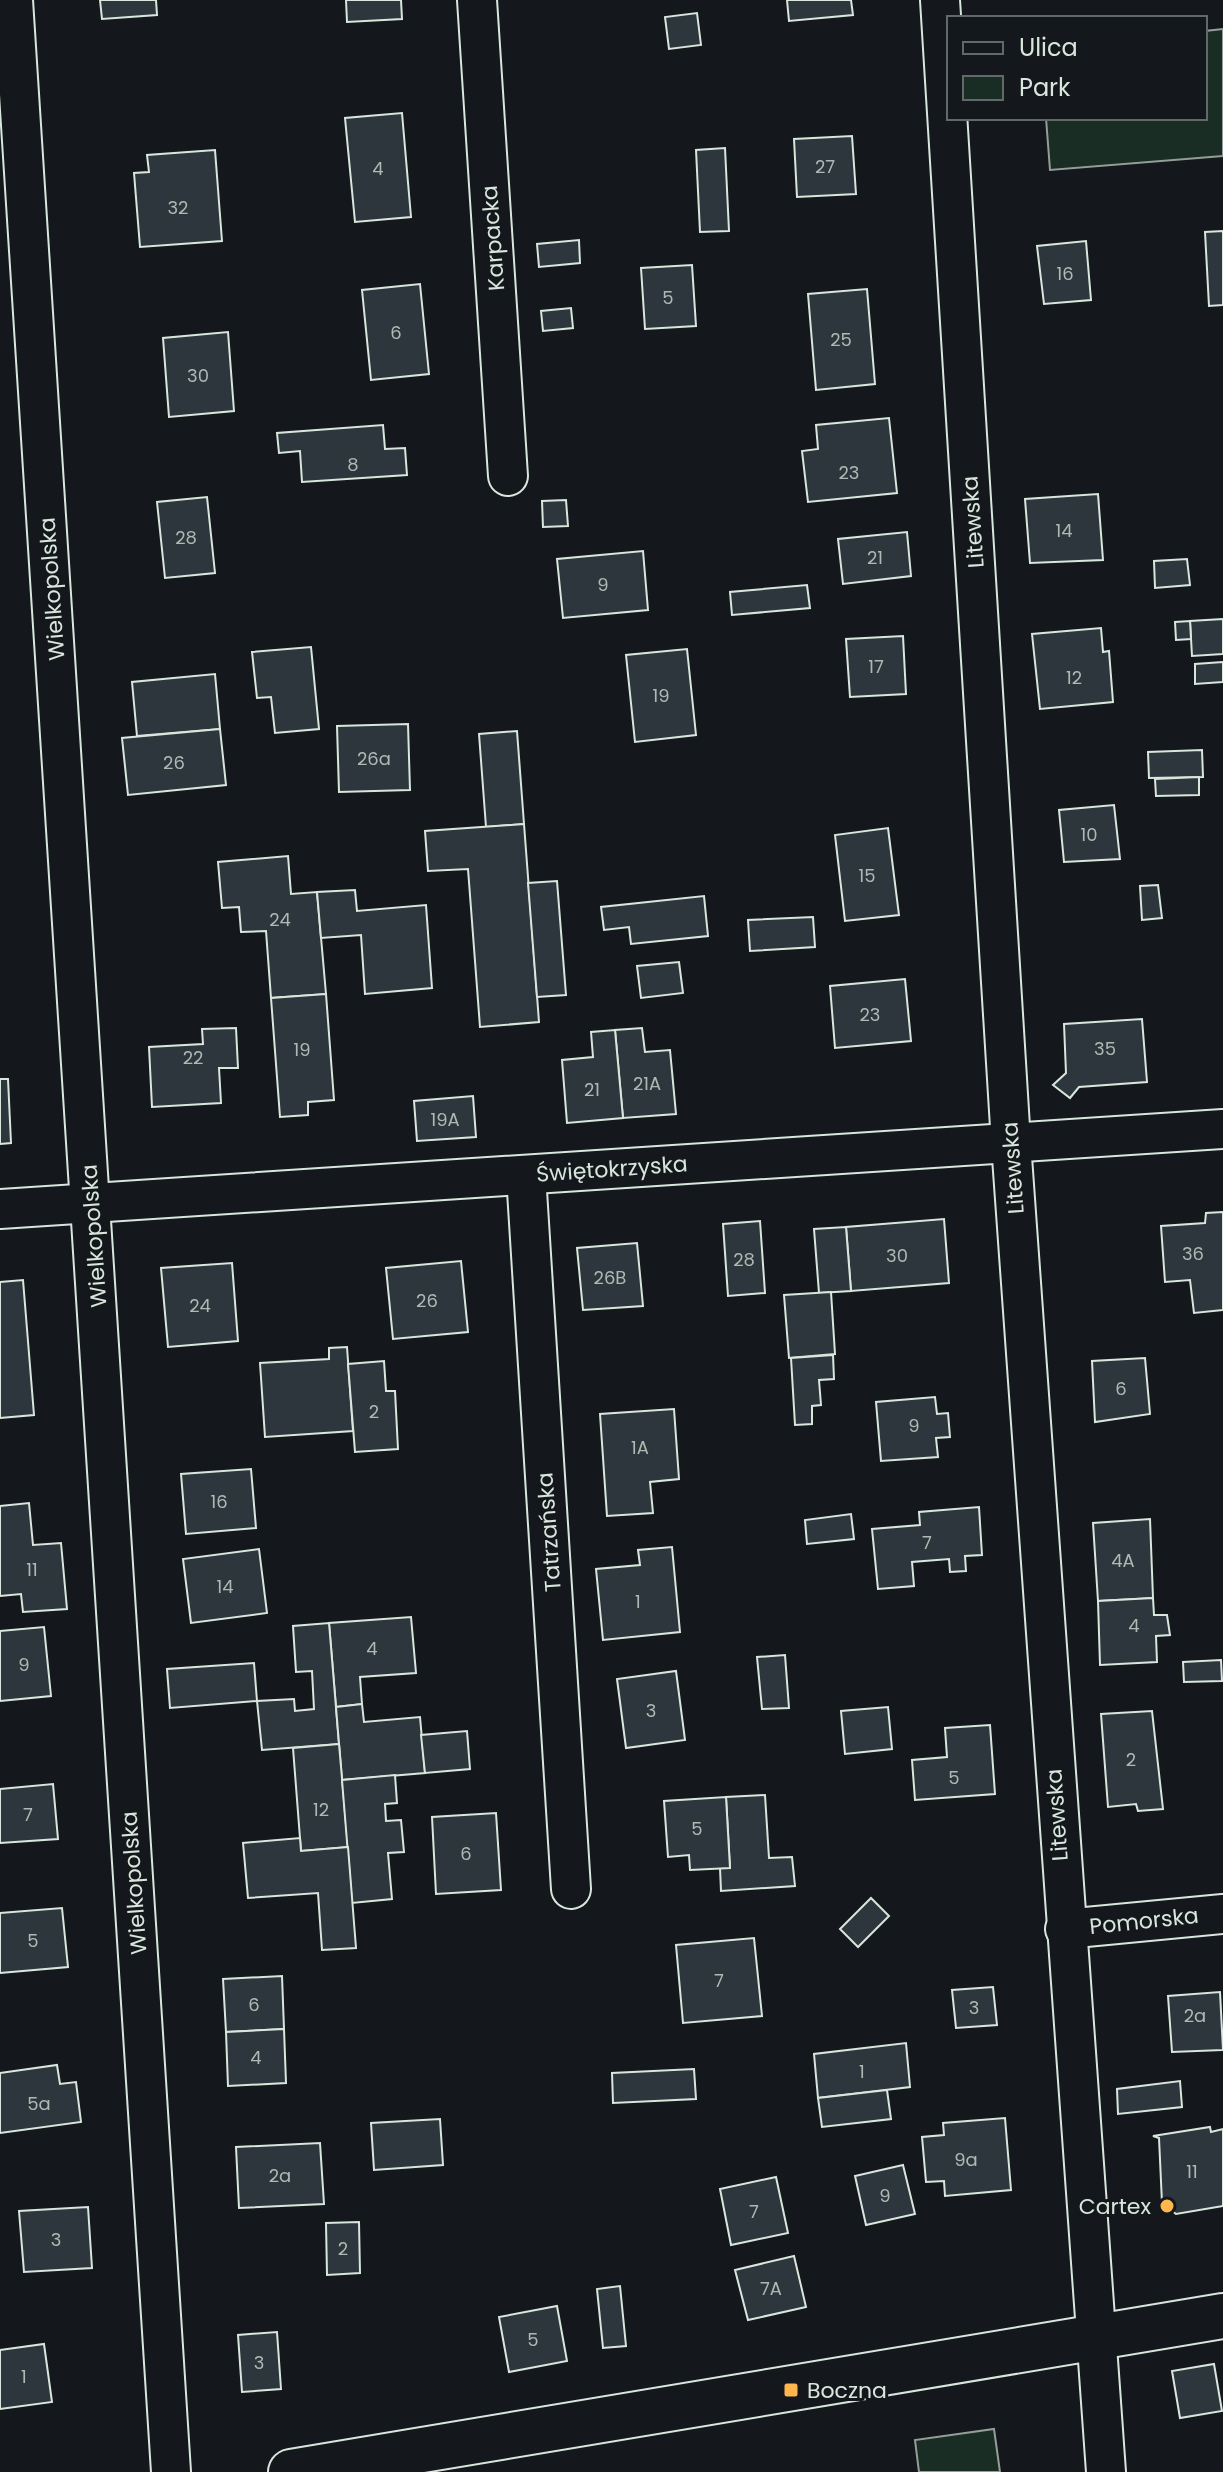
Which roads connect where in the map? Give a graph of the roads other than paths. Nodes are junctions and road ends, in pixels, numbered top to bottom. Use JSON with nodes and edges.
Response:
{"nodes":[{"id":1,"x":13,"y":0,"type":"edge"},
{"id":2,"x":477,"y":0,"type":"edge"},
{"id":3,"x":940,"y":0,"type":"edge"},
{"id":4,"x":947,"y":113,"type":"edge"},
{"id":5,"x":947,"y":120,"type":"edge"},
{"id":6,"x":508,"y":476,"type":"dead end"},
{"id":7,"x":1223,"y":1129,"type":"edge"},
{"id":8,"x":1011,"y":1143,"type":"junction"},
{"id":9,"x":526,"y":1175,"type":"junction"},
{"id":10,"x":92,"y":1201,"type":"junction"},
{"id":11,"x":0,"y":1209,"type":"edge"},
{"id":12,"x":571,"y":1889,"type":"dead end"},
{"id":13,"x":1223,"y":1914,"type":"edge"},
{"id":14,"x":1065,"y":1929,"type":"junction"},
{"id":15,"x":1223,"y":2316,"type":"edge"},
{"id":16,"x":1094,"y":2336,"type":"junction"},
{"id":17,"x":171,"y":2472,"type":"edge"},
{"id":18,"x":291,"y":2472,"type":"edge"},
{"id":19,"x":1106,"y":2472,"type":"edge"}],
"edges":[{"from":1,"to":10,"type":"street","name":"Wielkopolska"},
{"from":2,"to":6,"type":"street","name":"Karpacka"},
{"from":3,"to":4,"type":"street","name":"Litewska"},
{"from":5,"to":8,"type":"street","name":"Litewska"},
{"from":7,"to":8,"type":"street","name":"Świętokrzyska"},
{"from":8,"to":9,"type":"street","name":"Świętokrzyska"},
{"from":8,"to":14,"type":"street","name":"Litewska"},
{"from":9,"to":10,"type":"street","name":"Świętokrzyska"},
{"from":9,"to":12,"type":"street","name":"Tatrzańska"},
{"from":10,"to":11,"type":"street","name":"Świętokrzyska"},
{"from":10,"to":17,"type":"street","name":"Wielkopolska"},
{"from":13,"to":14,"type":"street","name":"Pomorska"},
{"from":14,"to":16,"type":"street","name":"Litewska"},
{"from":15,"to":16,"type":"street"},
{"from":16,"to":18,"type":"street"},
{"from":16,"to":19,"type":"street","name":"Litewska"}]}
